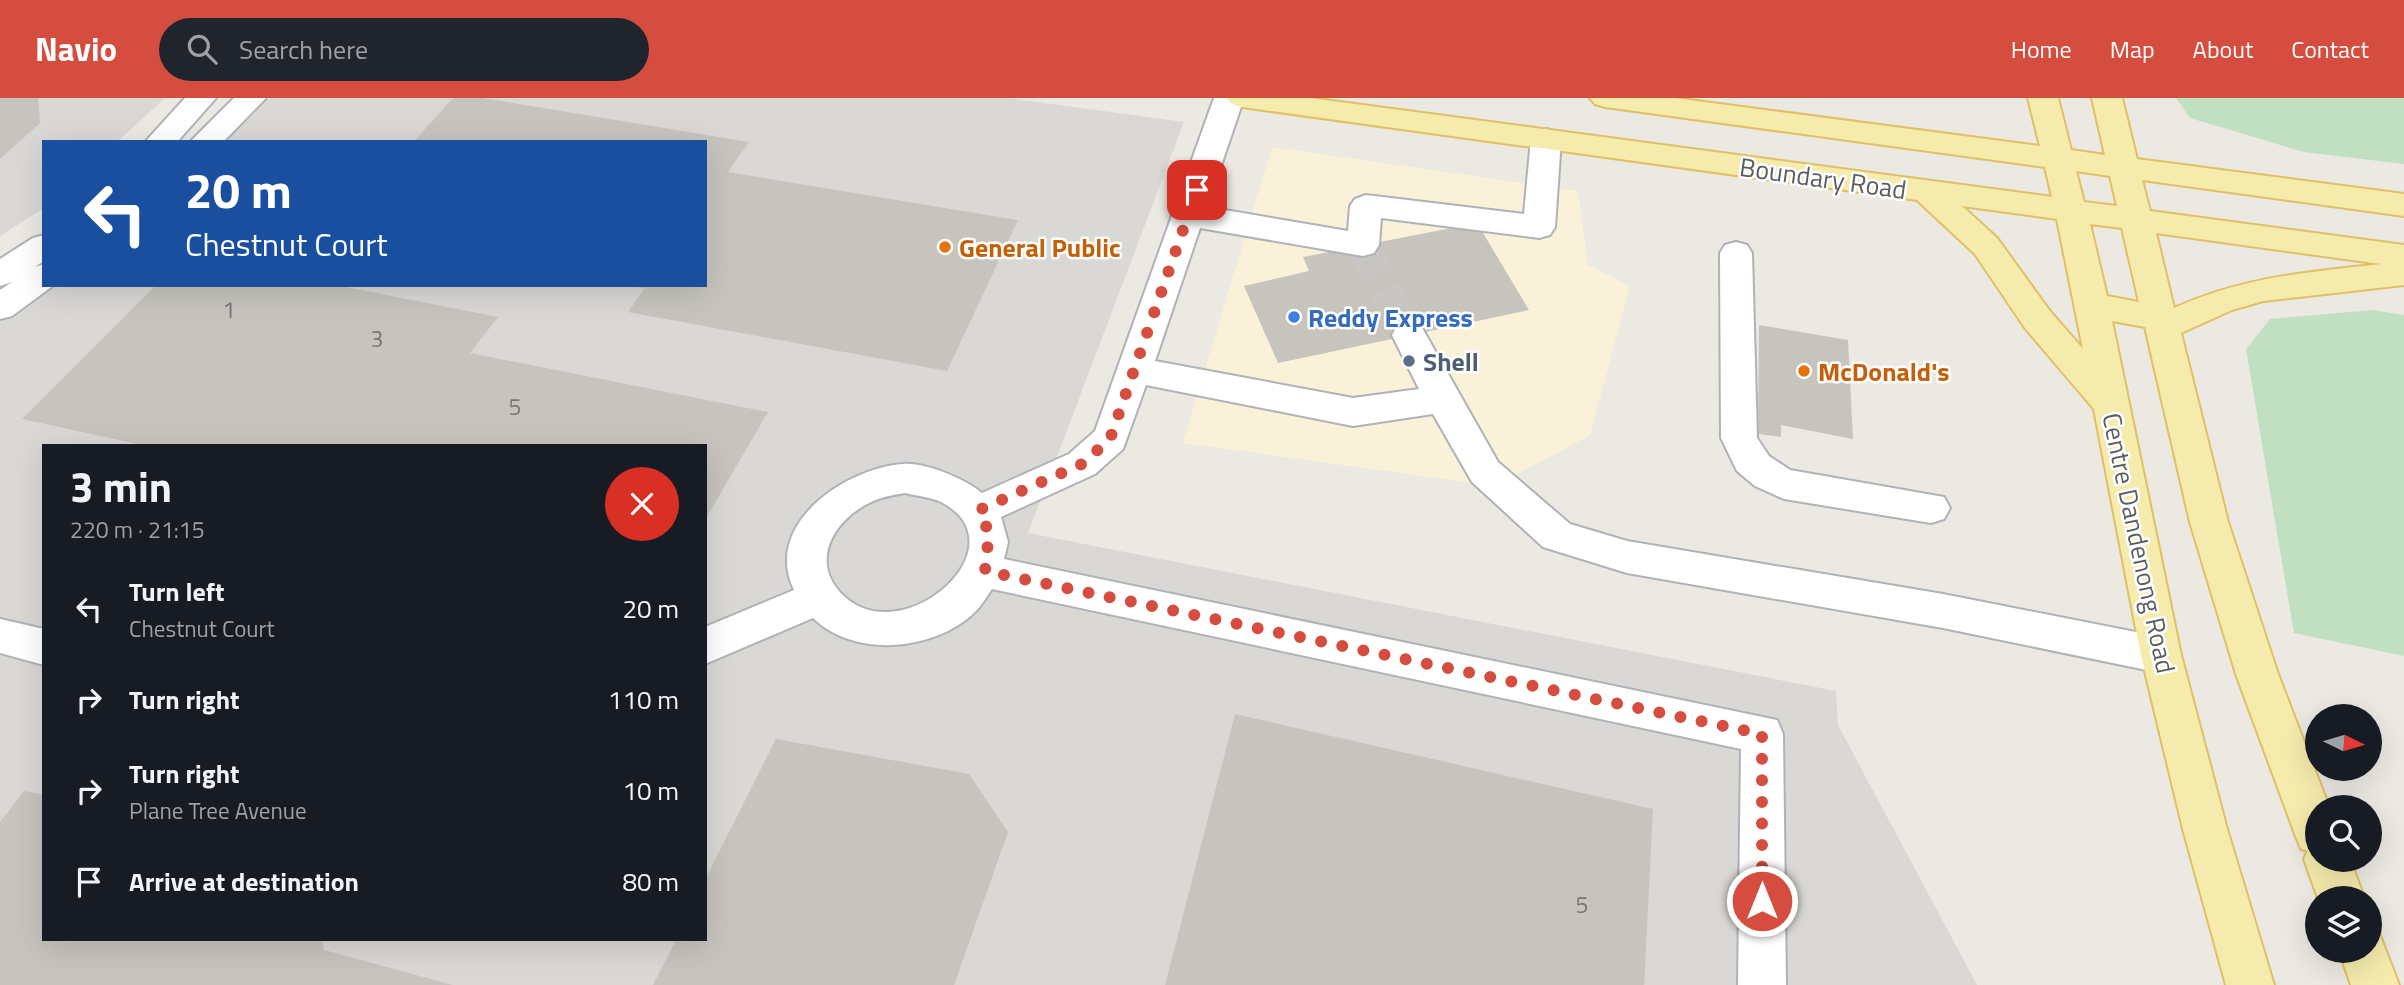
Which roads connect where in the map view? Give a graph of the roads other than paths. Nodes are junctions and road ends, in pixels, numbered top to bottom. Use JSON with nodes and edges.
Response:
{"nodes":[{"id":1,"x":201,"y":98,"type":"edge"},
{"id":2,"x":251,"y":98,"type":"edge"},
{"id":3,"x":1229,"y":98,"type":"edge"},
{"id":4,"x":1242,"y":98,"type":"edge"},
{"id":5,"x":1326,"y":98,"type":"edge"},
{"id":6,"x":1605,"y":98,"type":"edge"},
{"id":7,"x":1795,"y":98,"type":"edge"},
{"id":8,"x":2043,"y":98,"type":"edge"},
{"id":9,"x":2108,"y":98,"type":"edge"},
{"id":10,"x":1358,"y":114,"type":"junction"},
{"id":11,"x":1750,"y":119,"type":"junction"},
{"id":12,"x":1546,"y":139,"type":"junction"},
{"id":13,"x":162,"y":140,"type":"edge"},
{"id":14,"x":207,"y":140,"type":"edge"},
{"id":15,"x":2056,"y":158,"type":"junction"},
{"id":16,"x":2124,"y":167,"type":"junction"},
{"id":17,"x":1928,"y":193,"type":"junction"},
{"id":18,"x":2404,"y":205,"type":"edge"},
{"id":19,"x":2070,"y":212,"type":"junction"},
{"id":20,"x":1189,"y":215,"type":"junction"},
{"id":21,"x":2138,"y":221,"type":"junction"},
{"id":22,"x":42,"y":247,"type":"edge"},
{"id":23,"x":1736,"y":253,"type":"dead end"},
{"id":24,"x":2404,"y":256,"type":"edge"},
{"id":25,"x":2404,"y":273,"type":"edge"},
{"id":26,"x":0,"y":274,"type":"edge"},
{"id":27,"x":42,"y":277,"type":"edge"},
{"id":28,"x":2091,"y":306,"type":"junction"},
{"id":29,"x":0,"y":307,"type":"edge"},
{"id":30,"x":2161,"y":322,"type":"junction"},
{"id":31,"x":1409,"y":335,"type":"tunnel mouth"},
{"id":32,"x":1135,"y":370,"type":"junction"},
{"id":33,"x":1442,"y":399,"type":"junction"},
{"id":34,"x":2110,"y":402,"type":"junction"},
{"id":35,"x":1931,"y":508,"type":"dead end"},
{"id":36,"x":979,"y":510,"type":"junction"},
{"id":37,"x":985,"y":571,"type":"junction"},
{"id":38,"x":817,"y":598,"type":"junction"},
{"id":39,"x":0,"y":636,"type":"edge"},
{"id":40,"x":707,"y":645,"type":"edge"},
{"id":41,"x":42,"y":646,"type":"edge"},
{"id":42,"x":2161,"y":655,"type":"junction"},
{"id":43,"x":2305,"y":802,"type":"edge"},
{"id":44,"x":2367,"y":963,"type":"edge"},
{"id":45,"x":1762,"y":985,"type":"edge"},
{"id":46,"x":2250,"y":985,"type":"edge"},
{"id":47,"x":2375,"y":985,"type":"edge"}],
"edges":[{"from":1,"to":13,"type":"street"},
{"from":2,"to":14,"type":"street"},
{"from":3,"to":20,"type":"street"},
{"from":4,"to":10,"type":"main road","name":"Boundary Road"},
{"from":5,"to":10,"type":"main road"},
{"from":6,"to":11,"type":"main road","name":"Boundary Road"},
{"from":7,"to":11,"type":"main road"},
{"from":8,"to":15,"type":"main road","name":"Centre Dandenong Road"},
{"from":9,"to":16,"type":"main road"},
{"from":10,"to":12,"type":"main road","name":"Boundary Road"},
{"from":11,"to":15,"type":"main road","name":"Boundary Road"},
{"from":12,"to":17,"type":"main road","name":"Boundary Road"},
{"from":12,"to":20,"type":"street"},
{"from":15,"to":16,"type":"main road","name":"Boundary Road"},
{"from":15,"to":19,"type":"main road","name":"Centre Dandenong Road"},
{"from":16,"to":18,"type":"main road","name":"Boundary Road"},
{"from":16,"to":21,"type":"main road"},
{"from":17,"to":19,"type":"main road","name":"Boundary Road"},
{"from":17,"to":34,"type":"main road"},
{"from":19,"to":21,"type":"main road","name":"Boundary Road"},
{"from":19,"to":28,"type":"main road","name":"Centre Dandenong Road"},
{"from":20,"to":32,"type":"street"},
{"from":21,"to":24,"type":"main road","name":"Boundary Road"},
{"from":21,"to":30,"type":"main road"},
{"from":22,"to":26,"type":"street"},
{"from":23,"to":35,"type":"street"},
{"from":25,"to":30,"type":"main road"},
{"from":27,"to":29,"type":"street"},
{"from":28,"to":30,"type":"main road"},
{"from":28,"to":34,"type":"main road","name":"Centre Dandenong Road"},
{"from":30,"to":43,"type":"main road"},
{"from":31,"to":33,"type":"street"},
{"from":32,"to":33,"type":"street"},
{"from":32,"to":36,"type":"street"},
{"from":33,"to":42,"type":"street"},
{"from":34,"to":42,"type":"main road","name":"Centre Dandenong Road"},
{"from":36,"to":37,"type":"street"},
{"from":36,"to":38,"type":"street"},
{"from":37,"to":38,"type":"street"},
{"from":37,"to":45,"type":"street"},
{"from":38,"to":40,"type":"street"},
{"from":39,"to":41,"type":"street"},
{"from":42,"to":46,"type":"main road","name":"Centre Dandenong Road"},
{"from":44,"to":47,"type":"main road"}]}
